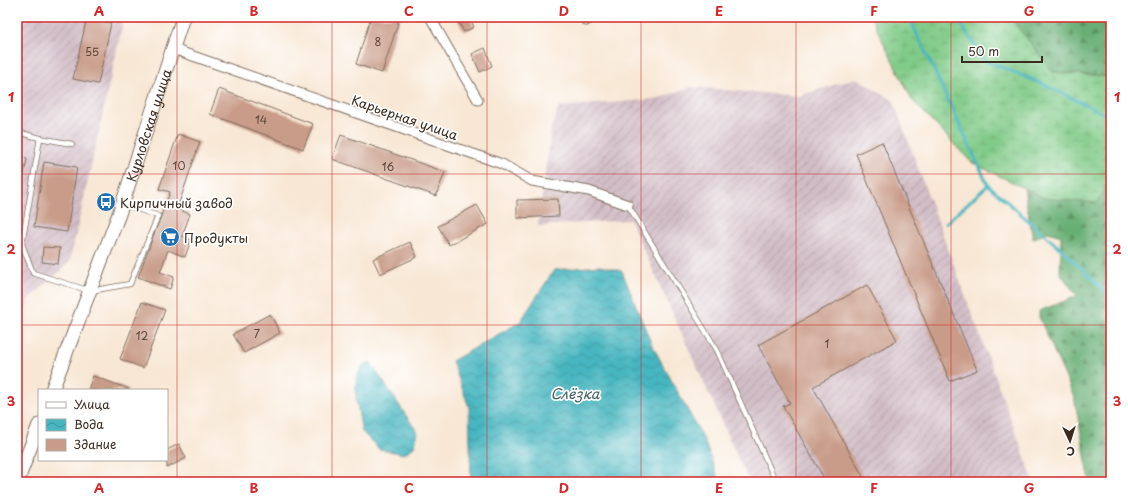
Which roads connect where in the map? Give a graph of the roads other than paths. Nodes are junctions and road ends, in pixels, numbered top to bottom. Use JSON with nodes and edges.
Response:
{"nodes":[{"id":1,"x":183,"y":17,"type":"edge"},
{"id":2,"x":430,"y":17,"type":"edge"},
{"id":3,"x":173,"y":49,"type":"junction"},
{"id":4,"x":478,"y":100,"type":"dead end"},
{"id":5,"x":17,"y":132,"type":"edge"},
{"id":6,"x":40,"y":138,"type":"junction"},
{"id":7,"x":72,"y":144,"type":"dead end"},
{"id":8,"x":122,"y":204,"type":"junction"},
{"id":9,"x":628,"y":205,"type":"joint"},
{"id":10,"x":19,"y":243,"type":"edge"},
{"id":11,"x":90,"y":291,"type":"junction"},
{"id":12,"x":52,"y":389,"type":"edge"},
{"id":13,"x":38,"y":428,"type":"edge"},
{"id":14,"x":17,"y":482,"type":"edge"},
{"id":15,"x":776,"y":482,"type":"edge"}],
"edges":[{"from":1,"to":3,"type":"main road","name":"Курловская улица"},
{"from":2,"to":4,"type":"street"},
{"from":3,"to":8,"type":"main road","name":"Курловская улица"},
{"from":3,"to":9,"type":"street","name":"Карьерная улица"},
{"from":5,"to":6,"type":"lane"},
{"from":6,"to":7,"type":"lane"},
{"from":6,"to":10,"type":"lane"},
{"from":8,"to":11,"type":"main road","name":"Курловская улица"},
{"from":8,"to":11,"type":"lane"},
{"from":9,"to":15,"type":"lane"},
{"from":10,"to":11,"type":"lane"},
{"from":11,"to":12,"type":"main road","name":"Курловская улица"},
{"from":13,"to":14,"type":"main road"}]}
